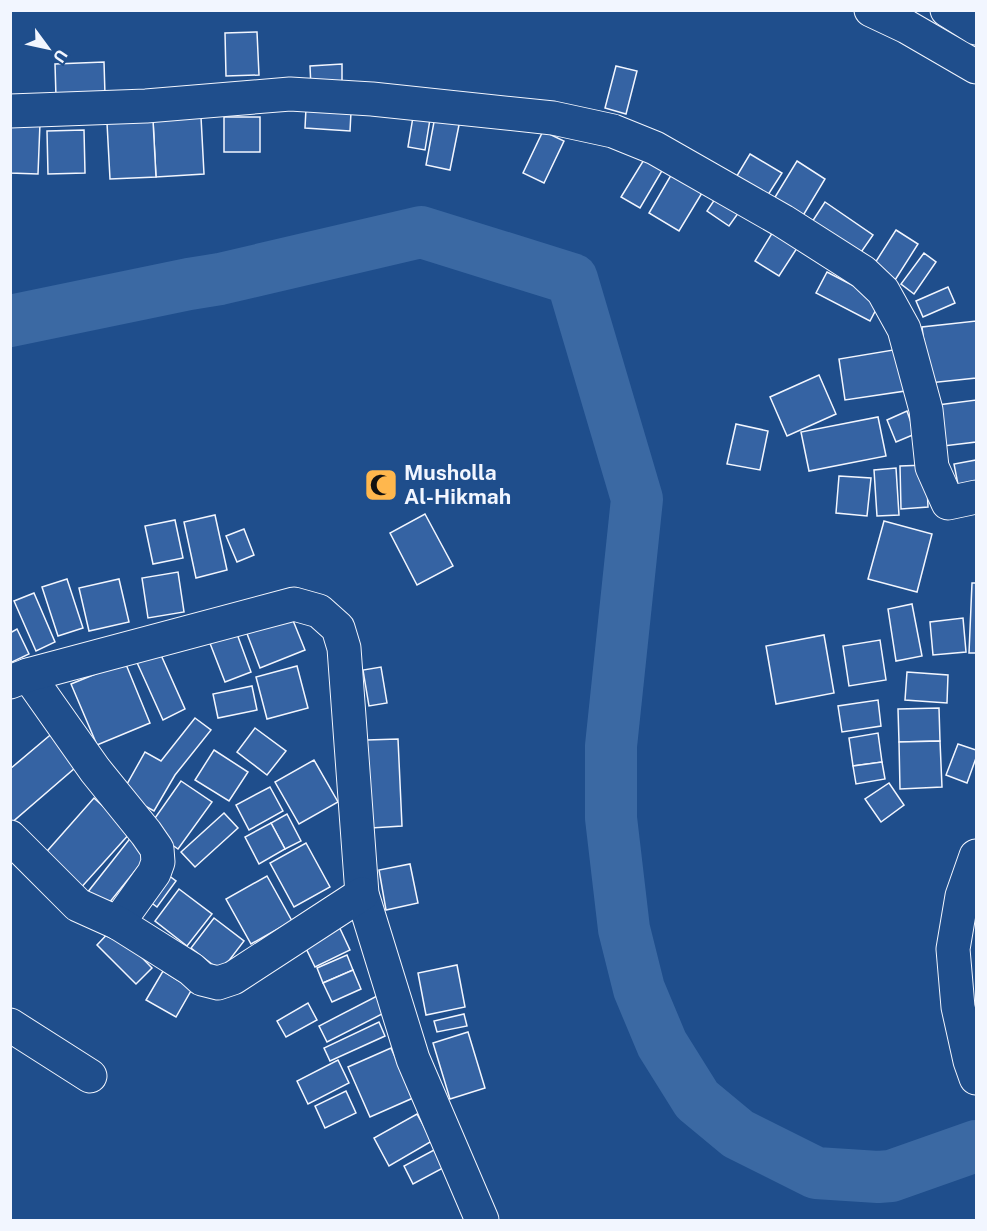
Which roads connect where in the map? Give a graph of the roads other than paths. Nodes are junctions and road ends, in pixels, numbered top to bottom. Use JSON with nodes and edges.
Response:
{"nodes":[{"id":1,"x":871,"y":10,"type":"edge"},
{"id":2,"x":947,"y":10,"type":"edge"},
{"id":3,"x":976,"y":28,"type":"edge"},
{"id":4,"x":976,"y":67,"type":"edge"},
{"id":5,"x":10,"y":111,"type":"edge"},
{"id":6,"x":976,"y":497,"type":"edge"},
{"id":7,"x":19,"y":679,"type":"edge"},
{"id":8,"x":10,"y":837,"type":"edge"},
{"id":9,"x":976,"y":856,"type":"edge"},
{"id":10,"x":362,"y":894,"type":"junction"},
{"id":11,"x":118,"y":923,"type":"junction"},
{"id":12,"x":10,"y":1025,"type":"edge"},
{"id":13,"x":973,"y":1069,"type":"edge"},
{"id":14,"x":90,"y":1076,"type":"dead end"},
{"id":15,"x":482,"y":1221,"type":"edge"}],
"edges":[{"from":1,"to":4,"type":"main road"},
{"from":2,"to":3,"type":"main road"},
{"from":5,"to":6,"type":"main road"},
{"from":7,"to":10,"type":"main road"},
{"from":7,"to":11,"type":"main road"},
{"from":8,"to":11,"type":"main road"},
{"from":9,"to":13,"type":"main road"},
{"from":10,"to":11,"type":"main road"},
{"from":10,"to":15,"type":"main road"},
{"from":12,"to":14,"type":"main road"}]}
